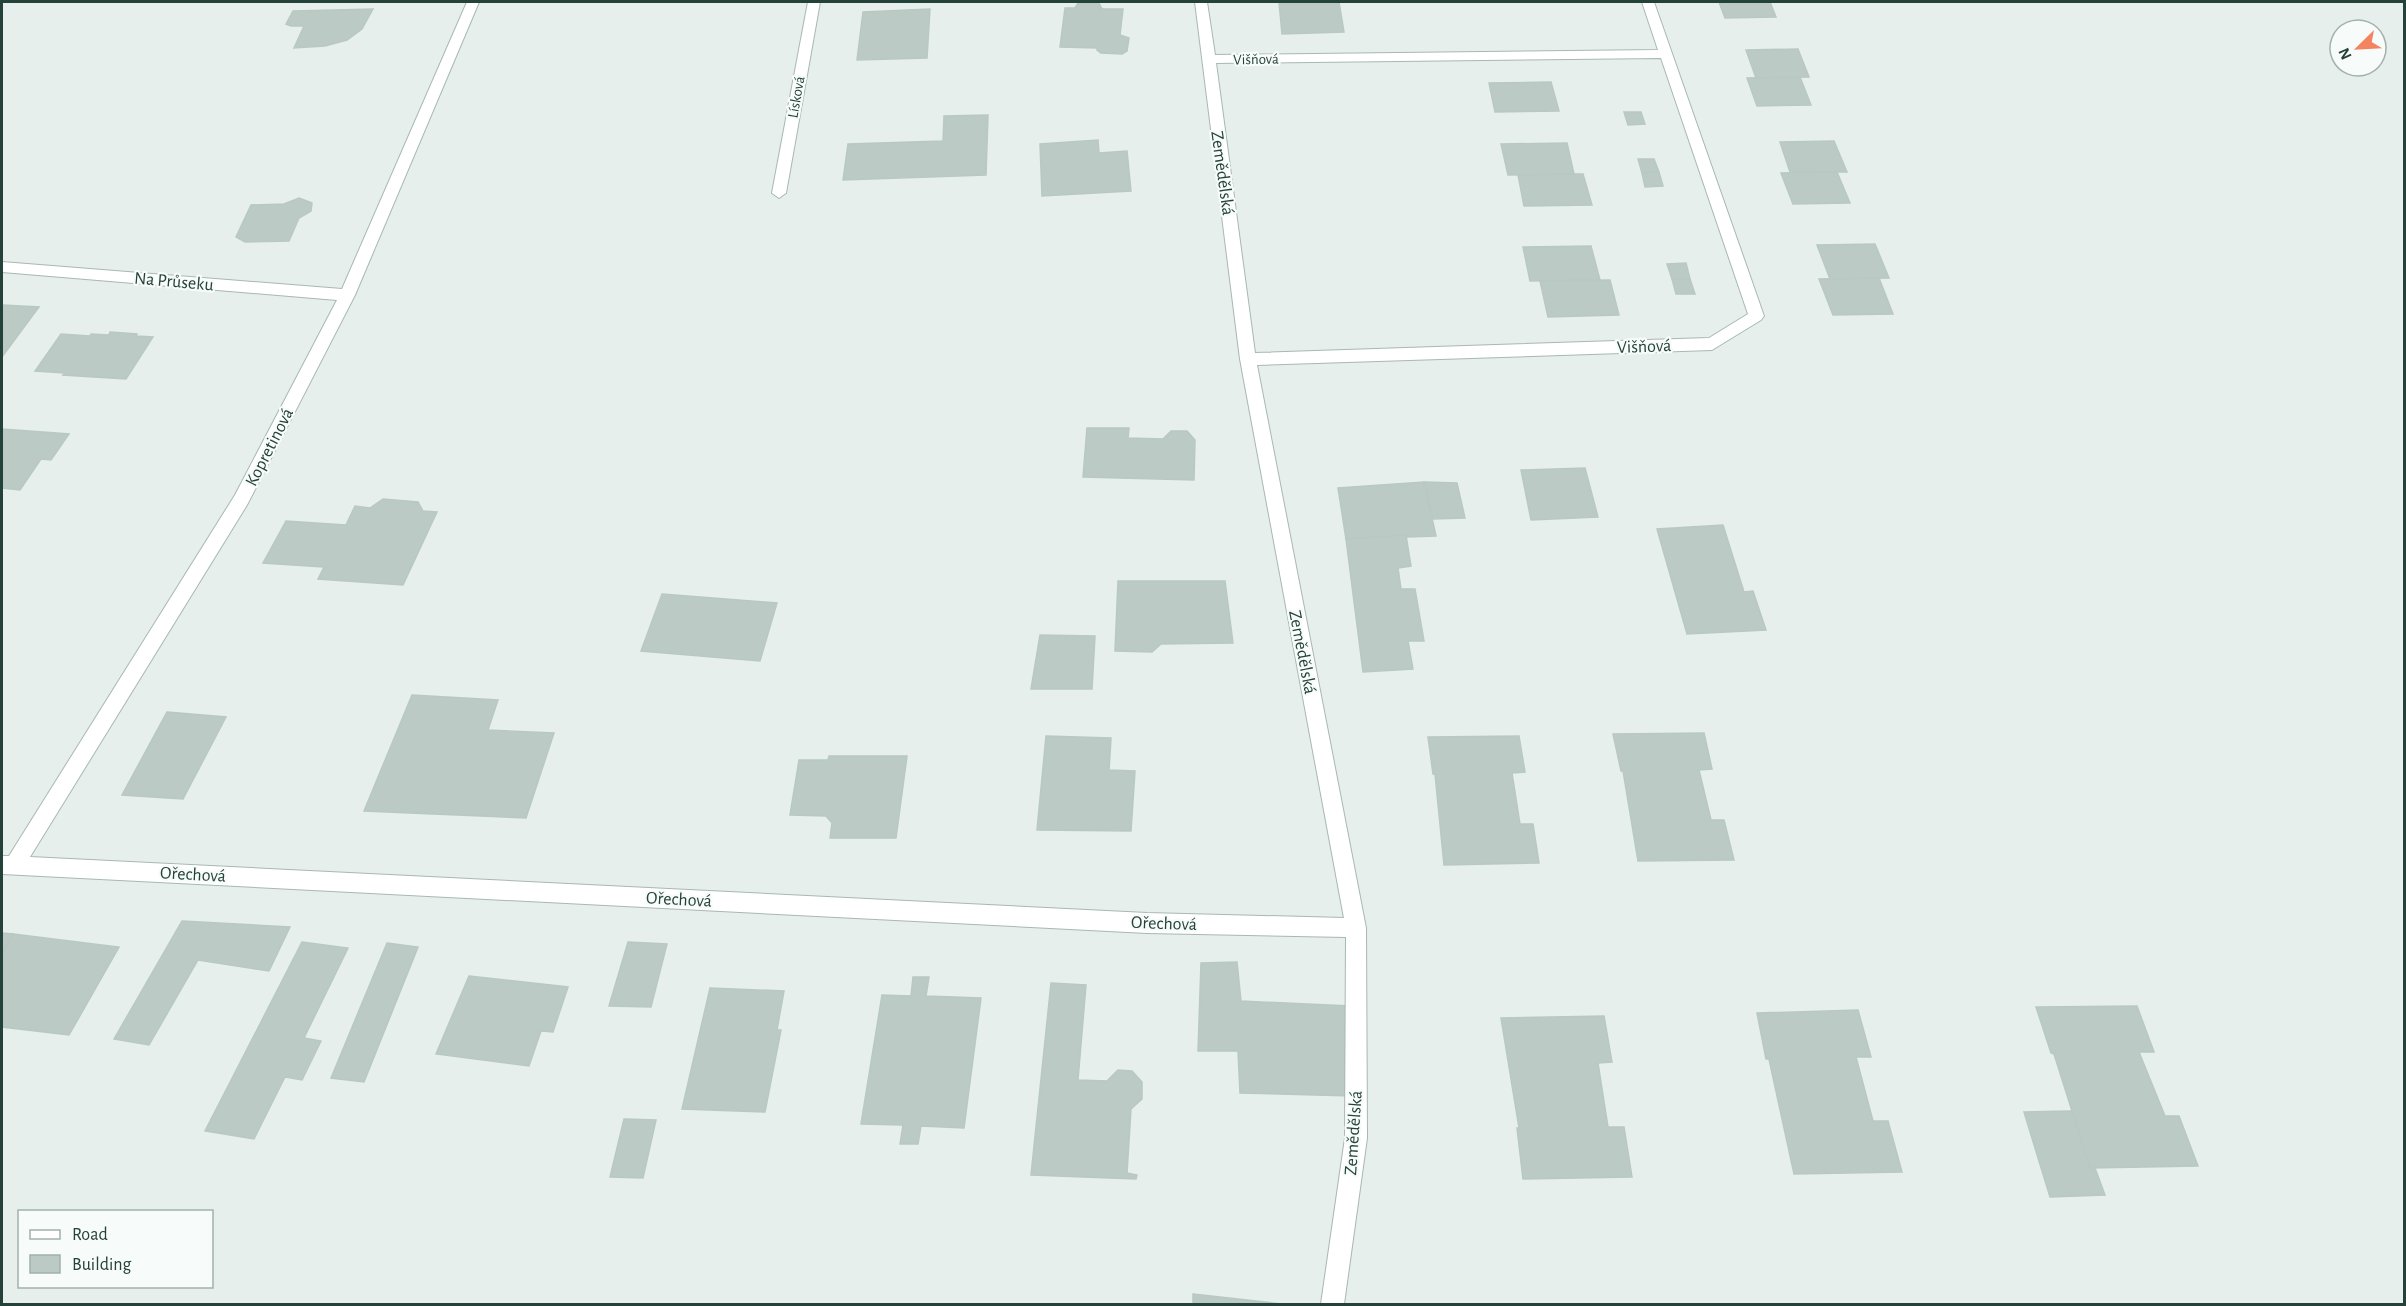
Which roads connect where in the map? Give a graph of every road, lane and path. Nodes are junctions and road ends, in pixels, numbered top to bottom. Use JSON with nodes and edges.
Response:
{"nodes":[{"id":1,"x":472,"y":2,"type":"edge"},
{"id":2,"x":814,"y":2,"type":"edge"},
{"id":3,"x":1201,"y":2,"type":"edge"},
{"id":4,"x":1648,"y":2,"type":"edge"},
{"id":5,"x":1665,"y":54,"type":"junction"},
{"id":6,"x":1208,"y":59,"type":"junction"},
{"id":7,"x":779,"y":193,"type":"dead end"},
{"id":8,"x":2,"y":267,"type":"edge"},
{"id":9,"x":347,"y":296,"type":"junction"},
{"id":10,"x":1248,"y":359,"type":"junction"},
{"id":11,"x":8,"y":865,"type":"edge"},
{"id":12,"x":1356,"y":928,"type":"junction"},
{"id":13,"x":1333,"y":1305,"type":"edge"}],
"edges":[{"from":1,"to":9,"type":"street","name":"Kopretinová"},
{"from":2,"to":7,"type":"street","name":"Lísková"},
{"from":3,"to":6,"type":"street","name":"Zemědělská"},
{"from":4,"to":5,"type":"street","name":"Višňová"},
{"from":5,"to":6,"type":"street","name":"Višňová"},
{"from":5,"to":10,"type":"street","name":"Višňová"},
{"from":6,"to":10,"type":"street","name":"Zemědělská"},
{"from":8,"to":9,"type":"street","name":"Na Průseku"},
{"from":9,"to":11,"type":"street","name":"Kopretinová"},
{"from":10,"to":12,"type":"street","name":"Zemědělská"},
{"from":11,"to":12,"type":"street","name":"Ořechová"},
{"from":12,"to":13,"type":"street","name":"Zemědělská"}]}
